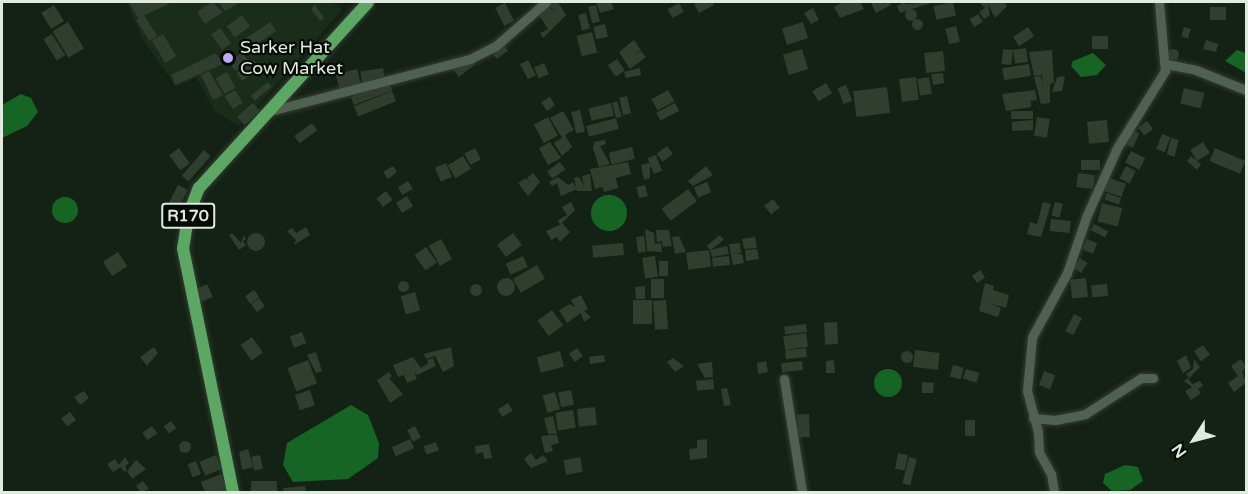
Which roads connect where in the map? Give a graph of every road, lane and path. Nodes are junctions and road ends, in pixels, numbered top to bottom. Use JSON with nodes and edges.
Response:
{"nodes":[{"id":1,"x":368,"y":2,"type":"edge"},
{"id":2,"x":546,"y":2,"type":"edge"},
{"id":3,"x":1159,"y":2,"type":"edge"},
{"id":4,"x":1166,"y":64,"type":"junction"},
{"id":5,"x":1246,"y":90,"type":"edge"},
{"id":6,"x":267,"y":111,"type":"junction"},
{"id":7,"x":1153,"y":378,"type":"dead end"},
{"id":8,"x":784,"y":379,"type":"dead end"},
{"id":9,"x":1033,"y":418,"type":"junction"},
{"id":10,"x":233,"y":492,"type":"edge"},
{"id":11,"x":802,"y":492,"type":"edge"},
{"id":12,"x":1054,"y":492,"type":"edge"}],
"edges":[{"from":1,"to":6,"type":"main road","number":"R170"},
{"from":2,"to":6,"type":"street"},
{"from":3,"to":4,"type":"street"},
{"from":4,"to":5,"type":"street"},
{"from":4,"to":9,"type":"street"},
{"from":6,"to":10,"type":"main road","number":"R170"},
{"from":7,"to":9,"type":"street"},
{"from":8,"to":11,"type":"street"},
{"from":9,"to":12,"type":"street"}]}
